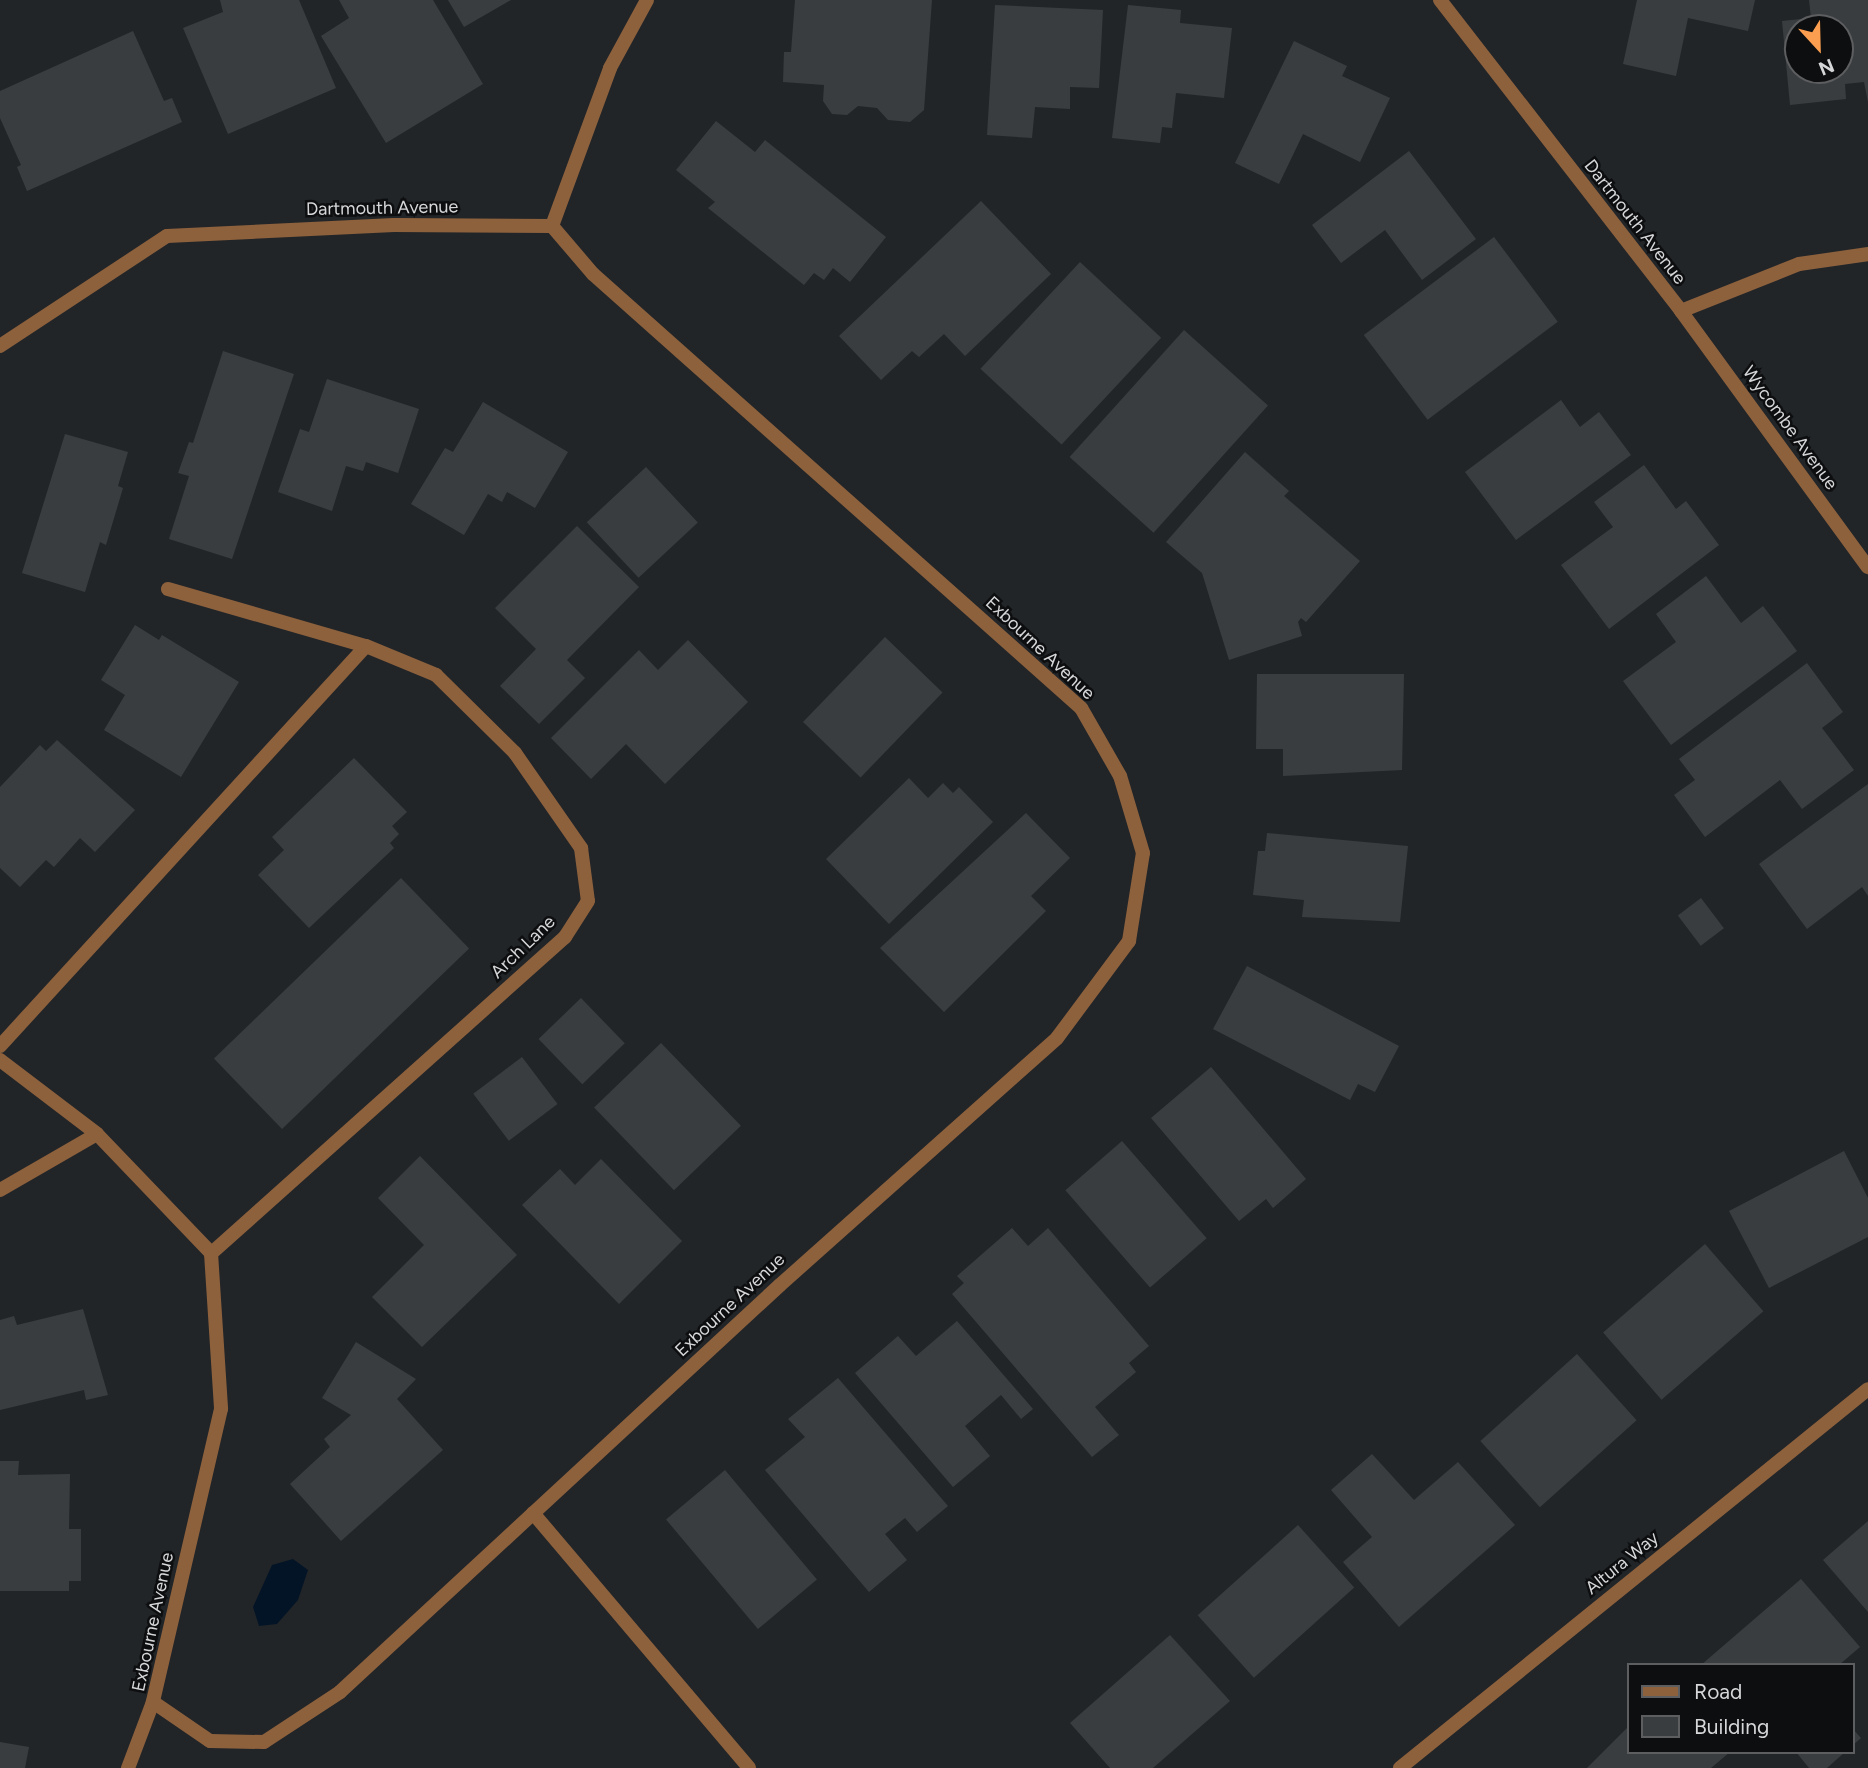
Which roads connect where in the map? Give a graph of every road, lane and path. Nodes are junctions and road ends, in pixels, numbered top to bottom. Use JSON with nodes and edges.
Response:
{"nodes":[{"id":1,"x":648,"y":0,"type":"edge"},
{"id":2,"x":1440,"y":0,"type":"edge"},
{"id":3,"x":552,"y":226,"type":"junction"},
{"id":4,"x":1868,"y":254,"type":"edge"},
{"id":5,"x":1681,"y":311,"type":"junction"},
{"id":6,"x":0,"y":346,"type":"edge"},
{"id":7,"x":1868,"y":567,"type":"edge"},
{"id":8,"x":168,"y":589,"type":"dead end"},
{"id":9,"x":366,"y":646,"type":"junction"},
{"id":10,"x":0,"y":1046,"type":"edge"},
{"id":11,"x":0,"y":1060,"type":"edge"},
{"id":12,"x":97,"y":1134,"type":"junction"},
{"id":13,"x":0,"y":1190,"type":"edge"},
{"id":14,"x":211,"y":1253,"type":"junction"},
{"id":15,"x":1868,"y":1389,"type":"edge"},
{"id":16,"x":533,"y":1513,"type":"junction"},
{"id":17,"x":153,"y":1702,"type":"junction"},
{"id":18,"x":128,"y":1768,"type":"edge"},
{"id":19,"x":749,"y":1768,"type":"edge"},
{"id":20,"x":1400,"y":1768,"type":"edge"}],
"edges":[{"from":1,"to":3,"type":"street"},
{"from":2,"to":5,"type":"street","name":"Dartmouth Avenue"},
{"from":3,"to":6,"type":"street","name":"Dartmouth Avenue"},
{"from":3,"to":16,"type":"street","name":"Exbourne Avenue"},
{"from":4,"to":5,"type":"street","name":"Dartmouth Avenue"},
{"from":5,"to":7,"type":"street","name":"Wycombe Avenue"},
{"from":8,"to":9,"type":"street","name":"Arch Lane"},
{"from":9,"to":10,"type":"street"},
{"from":9,"to":14,"type":"street","name":"Arch Lane"},
{"from":11,"to":12,"type":"street"},
{"from":12,"to":13,"type":"street"},
{"from":12,"to":14,"type":"street"},
{"from":14,"to":17,"type":"street","name":"Exbourne Avenue"},
{"from":15,"to":20,"type":"street","name":"Altura Way"},
{"from":16,"to":17,"type":"street","name":"Exbourne Avenue"},
{"from":16,"to":19,"type":"street"},
{"from":17,"to":18,"type":"street"}]}
